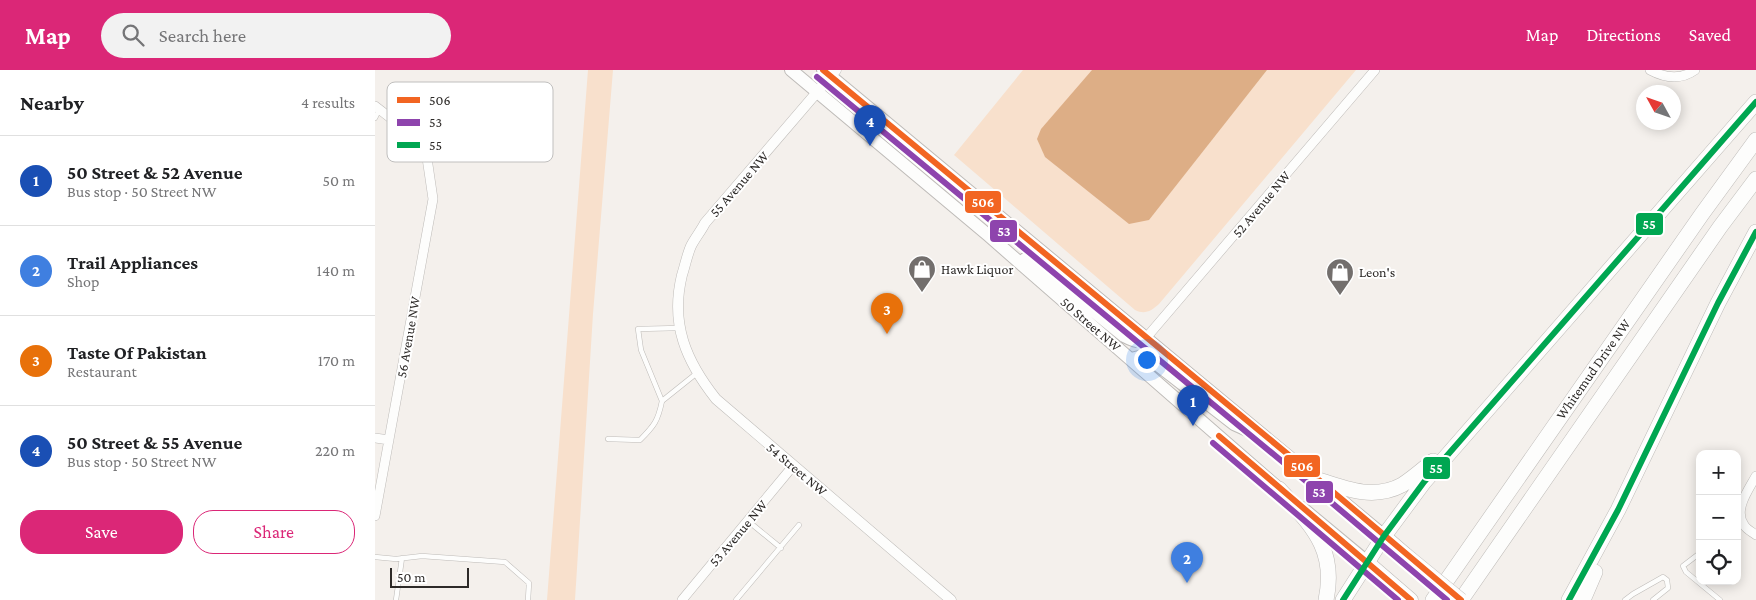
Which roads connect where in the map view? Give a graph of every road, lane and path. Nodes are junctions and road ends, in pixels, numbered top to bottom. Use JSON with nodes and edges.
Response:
{"nodes":[{"id":1,"x":791,"y":70,"type":"edge"},
{"id":2,"x":1375,"y":70,"type":"edge"},
{"id":3,"x":1650,"y":70,"type":"edge"},
{"id":4,"x":1695,"y":70,"type":"edge"},
{"id":5,"x":830,"y":72,"type":"edge"},
{"id":6,"x":817,"y":92,"type":"junction"},
{"id":7,"x":1756,"y":102,"type":"edge"},
{"id":8,"x":1756,"y":140,"type":"edge"},
{"id":9,"x":428,"y":162,"type":"edge"},
{"id":10,"x":1756,"y":179,"type":"edge"},
{"id":11,"x":1756,"y":232,"type":"edge"},
{"id":12,"x":988,"y":235,"type":"junction"},
{"id":13,"x":677,"y":314,"type":"joint"},
{"id":14,"x":679,"y":328,"type":"junction"},
{"id":15,"x":1147,"y":338,"type":"junction"},
{"id":16,"x":1131,"y":359,"type":"junction"},
{"id":17,"x":697,"y":373,"type":"junction"},
{"id":18,"x":662,"y":401,"type":"junction"},
{"id":19,"x":375,"y":438,"type":"edge"},
{"id":20,"x":607,"y":439,"type":"dead end"},
{"id":21,"x":389,"y":440,"type":"junction"},
{"id":22,"x":1274,"y":443,"type":"junction"},
{"id":23,"x":1456,"y":444,"type":"junction"},
{"id":24,"x":793,"y":466,"type":"junction"},
{"id":25,"x":1756,"y":476,"type":"edge"},
{"id":26,"x":1319,"y":480,"type":"junction"},
{"id":27,"x":1279,"y":489,"type":"junction"},
{"id":28,"x":1741,"y":505,"type":"edge"},
{"id":29,"x":1618,"y":510,"type":"junction"},
{"id":30,"x":375,"y":516,"type":"edge"},
{"id":31,"x":748,"y":521,"type":"junction"},
{"id":32,"x":1741,"y":524,"type":"edge"},
{"id":33,"x":799,"y":525,"type":"dead end"},
{"id":34,"x":1756,"y":535,"type":"edge"},
{"id":35,"x":1384,"y":536,"type":"junction"},
{"id":36,"x":781,"y":548,"type":"junction"},
{"id":37,"x":1696,"y":556,"type":"edge"},
{"id":38,"x":375,"y":557,"type":"edge"},
{"id":39,"x":402,"y":558,"type":"junction"},
{"id":40,"x":1367,"y":562,"type":"junction"},
{"id":41,"x":1696,"y":580,"type":"edge"},
{"id":42,"x":1702,"y":585,"type":"edge"},
{"id":43,"x":397,"y":600,"type":"edge"},
{"id":44,"x":528,"y":600,"type":"edge"},
{"id":45,"x":682,"y":600,"type":"edge"},
{"id":46,"x":737,"y":600,"type":"edge"},
{"id":47,"x":951,"y":600,"type":"edge"},
{"id":48,"x":1327,"y":600,"type":"edge"},
{"id":49,"x":1343,"y":600,"type":"edge"},
{"id":50,"x":1411,"y":600,"type":"edge"},
{"id":51,"x":1433,"y":600,"type":"edge"},
{"id":52,"x":1461,"y":600,"type":"edge"},
{"id":53,"x":1569,"y":600,"type":"edge"},
{"id":54,"x":1583,"y":600,"type":"edge"},
{"id":55,"x":1625,"y":600,"type":"edge"},
{"id":56,"x":1653,"y":600,"type":"edge"},
{"id":57,"x":1720,"y":600,"type":"edge"}],
"edges":[{"from":1,"to":6,"type":"main road","name":"50 Street NW"},
{"from":2,"to":15,"type":"street","name":"52 Avenue NW"},
{"from":3,"to":4,"type":"street"},
{"from":5,"to":6,"type":"street","name":"55 Avenue NW"},
{"from":5,"to":15,"type":"main road","name":"50 Street NW"},
{"from":6,"to":12,"type":"main road","name":"50 Street NW"},
{"from":6,"to":13,"type":"street","name":"55 Avenue NW"},
{"from":7,"to":23,"type":"highway"},
{"from":8,"to":51,"type":"highway","name":"Whitemud Drive NW"},
{"from":9,"to":21,"type":"street","name":"56 Avenue NW"},
{"from":10,"to":52,"type":"highway","name":"Whitemud Drive NW"},
{"from":11,"to":29,"type":"highway"},
{"from":12,"to":15,"type":"main road"},
{"from":12,"to":16,"type":"main road","name":"50 Street NW"},
{"from":13,"to":14,"type":"street","name":"54 Street NW"},
{"from":14,"to":17,"type":"street","name":"54 Street NW"},
{"from":14,"to":18,"type":"lane"},
{"from":15,"to":22,"type":"main road","name":"50 Street NW"},
{"from":16,"to":22,"type":"main road"},
{"from":16,"to":27,"type":"main road","name":"50 Street NW"},
{"from":17,"to":18,"type":"lane"},
{"from":17,"to":24,"type":"street","name":"54 Street NW"},
{"from":18,"to":20,"type":"lane"},
{"from":19,"to":21,"type":"street"},
{"from":21,"to":30,"type":"street","name":"56 Avenue NW"},
{"from":22,"to":26,"type":"main road","name":"50 Street NW"},
{"from":23,"to":26,"type":"highway"},
{"from":23,"to":35,"type":"highway"},
{"from":24,"to":31,"type":"street","name":"53 Avenue NW"},
{"from":24,"to":47,"type":"street","name":"54 Street NW"},
{"from":25,"to":28,"type":"street"},
{"from":26,"to":35,"type":"main road","name":"50 Street NW"},
{"from":27,"to":40,"type":"main road","name":"50 Street NW"},
{"from":27,"to":48,"type":"highway"},
{"from":29,"to":53,"type":"highway"},
{"from":29,"to":54,"type":"highway"},
{"from":31,"to":36,"type":"lane"},
{"from":31,"to":45,"type":"street","name":"53 Avenue NW"},
{"from":32,"to":34,"type":"street"},
{"from":33,"to":36,"type":"lane"},
{"from":35,"to":40,"type":"highway"},
{"from":35,"to":52,"type":"main road","name":"50 Street NW","bridge":true},
{"from":36,"to":46,"type":"lane"},
{"from":37,"to":41,"type":"lane"},
{"from":38,"to":39,"type":"lane"},
{"from":39,"to":43,"type":"lane"},
{"from":39,"to":44,"type":"lane"},
{"from":40,"to":49,"type":"highway"},
{"from":40,"to":50,"type":"main road","name":"50 Street NW"},
{"from":42,"to":57,"type":"lane"},
{"from":55,"to":56,"type":"lane"}]}
